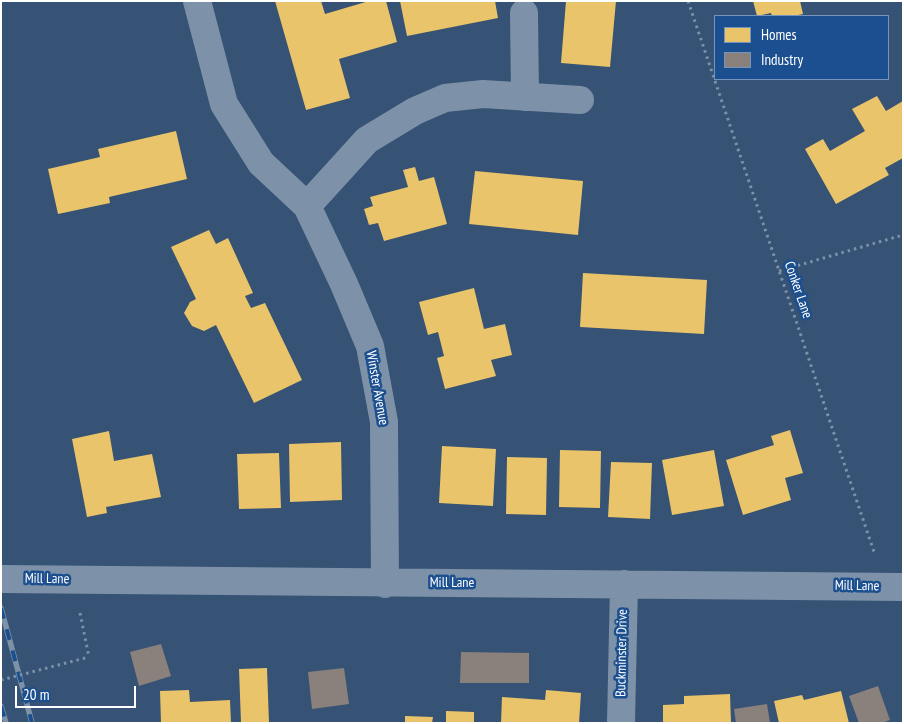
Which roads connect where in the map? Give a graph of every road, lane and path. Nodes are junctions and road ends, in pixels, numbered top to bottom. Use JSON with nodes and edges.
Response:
{"nodes":[{"id":1,"x":198,"y":1,"type":"edge"},
{"id":2,"x":688,"y":1,"type":"edge"},
{"id":3,"x":524,"y":13,"type":"dead end"},
{"id":4,"x":714,"y":78,"type":"edge"},
{"id":5,"x":715,"y":80,"type":"edge"},
{"id":6,"x":525,"y":96,"type":"junction"},
{"id":7,"x":580,"y":100,"type":"dead end"},
{"id":8,"x":307,"y":206,"type":"junction"},
{"id":9,"x":903,"y":234,"type":"edge"},
{"id":10,"x":779,"y":271,"type":"junction"},
{"id":11,"x":1,"y":579,"type":"edge"},
{"id":12,"x":385,"y":584,"type":"junction"},
{"id":13,"x":624,"y":584,"type":"junction"},
{"id":14,"x":894,"y":587,"type":"edge"},
{"id":15,"x":80,"y":617,"type":"dead end"},
{"id":16,"x":1,"y":680,"type":"edge"},
{"id":17,"x":621,"y":723,"type":"edge"}],
"edges":[{"from":1,"to":8,"type":"street","name":"Winster Avenue"},
{"from":2,"to":4,"type":"path","name":"Conker Lane"},
{"from":3,"to":6,"type":"street"},
{"from":5,"to":10,"type":"path","name":"Conker Lane"},
{"from":6,"to":7,"type":"street"},
{"from":6,"to":8,"type":"street"},
{"from":8,"to":12,"type":"street","name":"Winster Avenue"},
{"from":9,"to":10,"type":"path"},
{"from":10,"to":14,"type":"path","name":"Conker Lane"},
{"from":11,"to":12,"type":"street","name":"Mill Lane"},
{"from":12,"to":13,"type":"street","name":"Mill Lane"},
{"from":13,"to":14,"type":"street","name":"Mill Lane"},
{"from":13,"to":17,"type":"street","name":"Buckminster Drive"},
{"from":15,"to":16,"type":"path","bridge":true}]}
